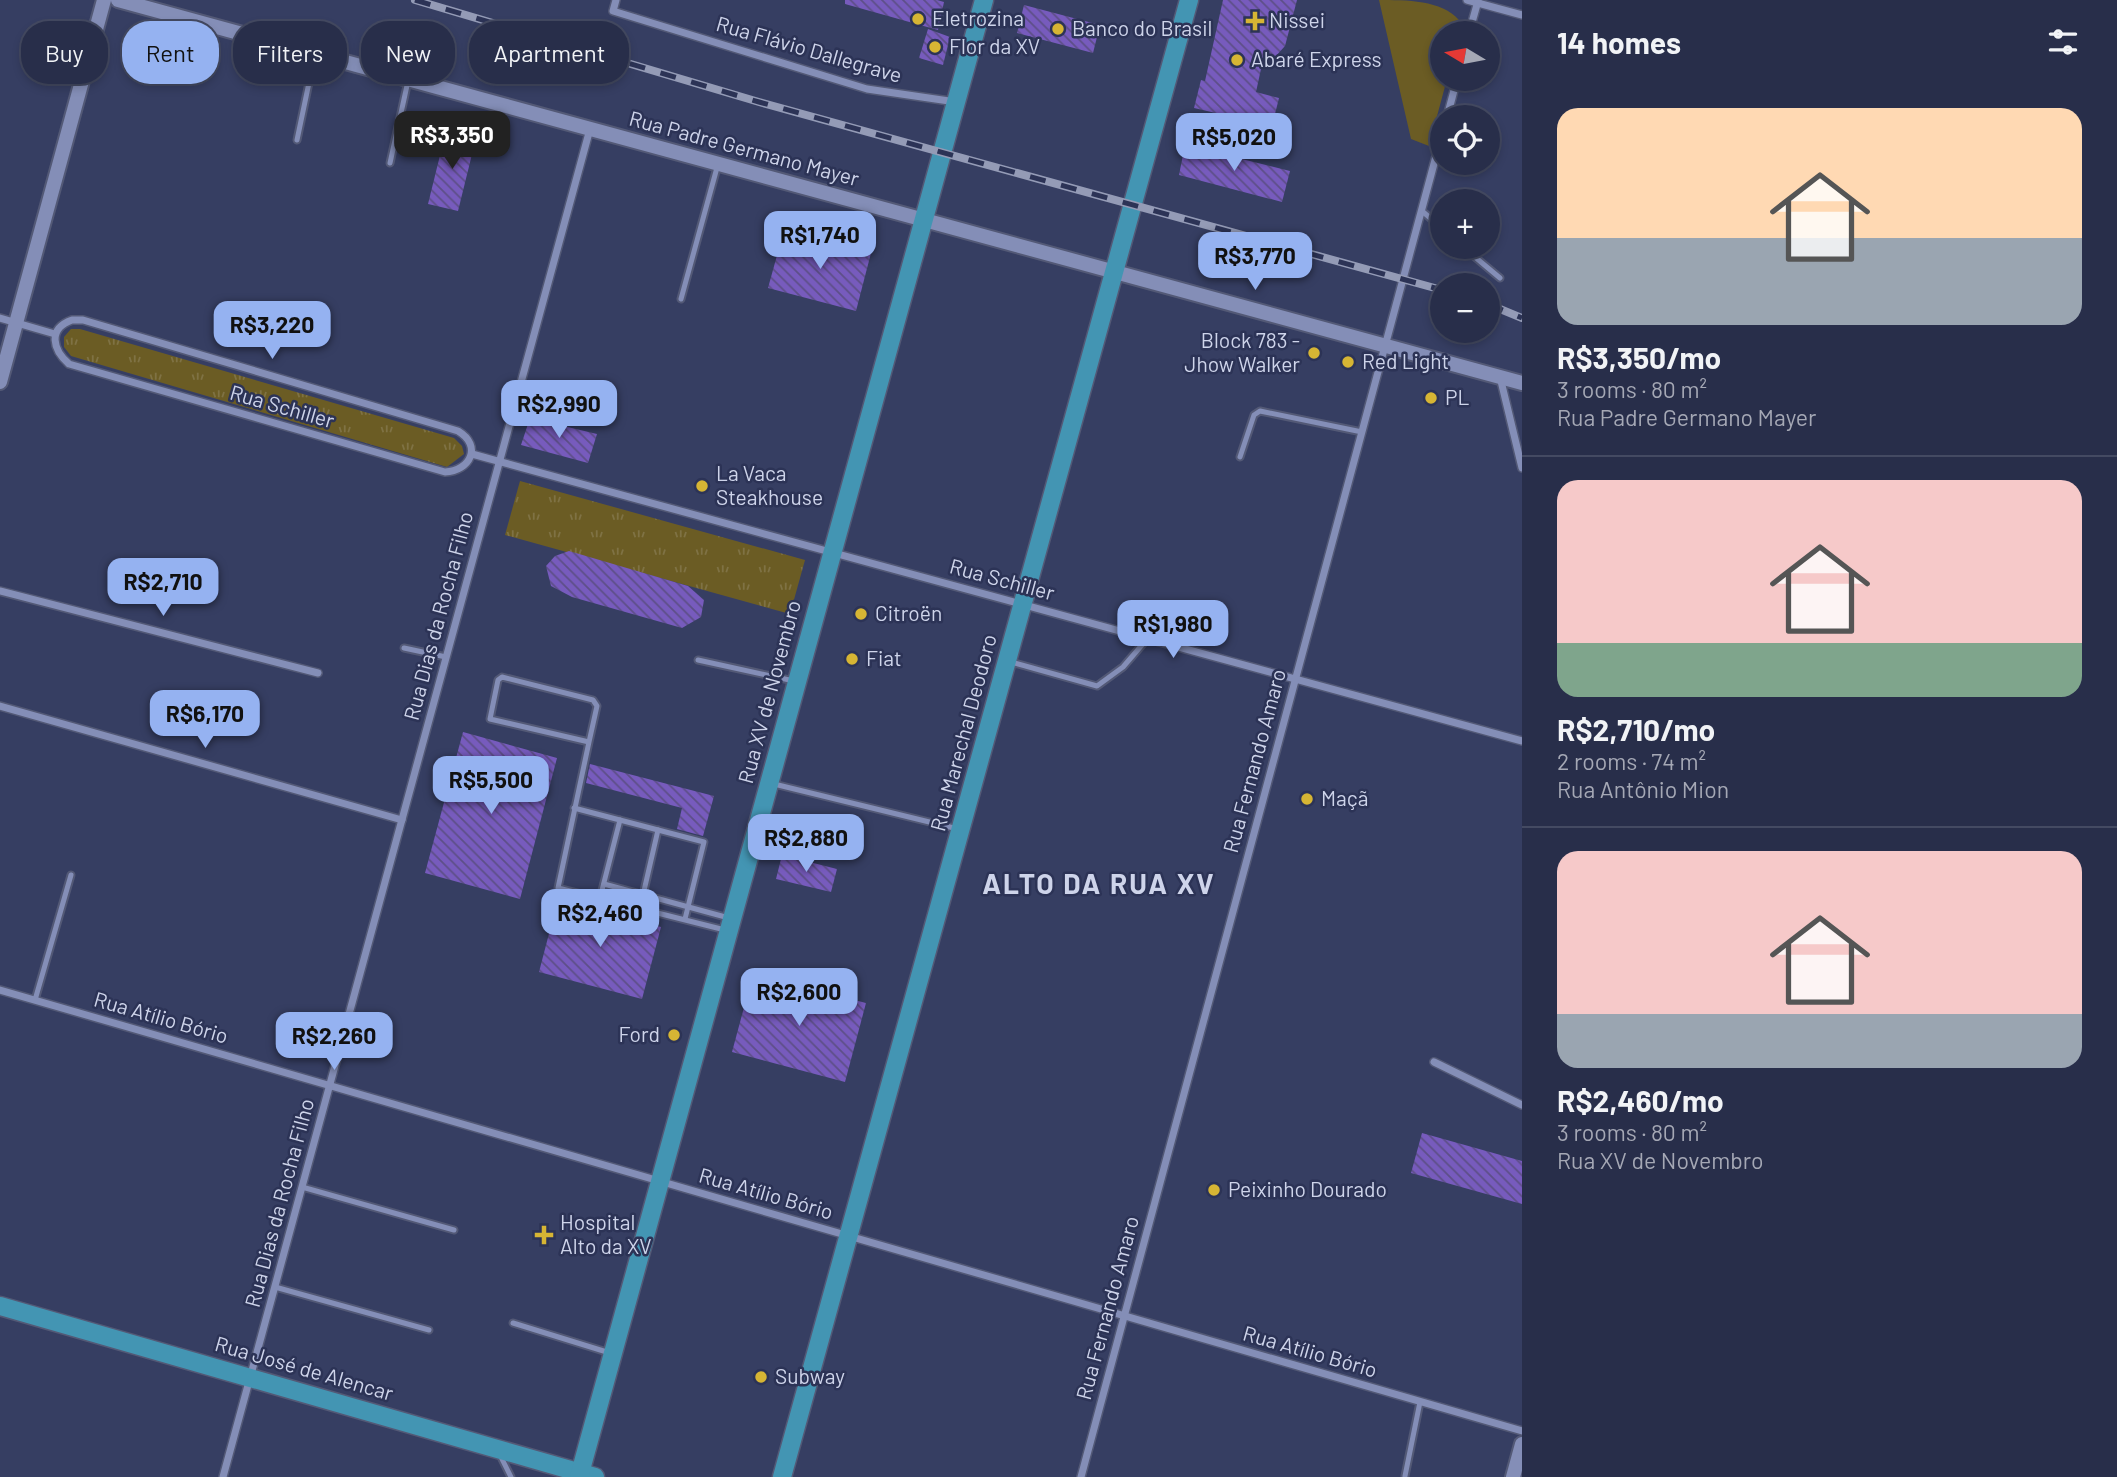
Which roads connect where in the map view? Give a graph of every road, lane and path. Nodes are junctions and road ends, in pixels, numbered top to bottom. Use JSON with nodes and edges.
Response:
{"nodes":[{"id":1,"x":104,"y":0,"type":"edge"},
{"id":2,"x":118,"y":0,"type":"edge"},
{"id":3,"x":616,"y":0,"type":"edge"},
{"id":4,"x":984,"y":0,"type":"edge"},
{"id":5,"x":1189,"y":0,"type":"edge"},
{"id":6,"x":1467,"y":0,"type":"edge"},
{"id":7,"x":1478,"y":1,"type":"edge"},
{"id":8,"x":1522,"y":15,"type":"edge"},
{"id":9,"x":1472,"y":21,"type":"edge"},
{"id":10,"x":233,"y":32,"type":"edge"},
{"id":11,"x":309,"y":84,"type":"edge"},
{"id":12,"x":407,"y":84,"type":"edge"},
{"id":13,"x":426,"y":84,"type":"edge"},
{"id":14,"x":957,"y":102,"type":"junction"},
{"id":15,"x":590,"y":129,"type":"junction"},
{"id":16,"x":297,"y":140,"type":"dead end"},
{"id":17,"x":390,"y":163,"type":"dead end"},
{"id":18,"x":718,"y":163,"type":"junction"},
{"id":19,"x":1431,"y":175,"type":"edge"},
{"id":20,"x":1422,"y":211,"type":"junction"},
{"id":21,"x":1430,"y":218,"type":"edge"},
{"id":22,"x":923,"y":219,"type":"junction"},
{"id":23,"x":1477,"y":259,"type":"edge"},
{"id":24,"x":1115,"y":272,"type":"junction"},
{"id":25,"x":1494,"y":273,"type":"edge"},
{"id":26,"x":681,"y":299,"type":"dead end"},
{"id":27,"x":0,"y":318,"type":"edge"},
{"id":28,"x":16,"y":323,"type":"junction"},
{"id":29,"x":55,"y":334,"type":"junction"},
{"id":30,"x":1385,"y":345,"type":"junction"},
{"id":31,"x":1500,"y":377,"type":"junction"},
{"id":32,"x":0,"y":382,"type":"edge"},
{"id":33,"x":1522,"y":383,"type":"edge"},
{"id":34,"x":1362,"y":432,"type":"junction"},
{"id":35,"x":472,"y":454,"type":"junction"},
{"id":36,"x":1240,"y":457,"type":"dead end"},
{"id":37,"x":500,"y":461,"type":"junction"},
{"id":38,"x":1522,"y":468,"type":"edge"},
{"id":39,"x":832,"y":552,"type":"junction"},
{"id":40,"x":0,"y":591,"type":"edge"},
{"id":41,"x":1022,"y":604,"type":"junction"},
{"id":42,"x":1148,"y":638,"type":"junction"},
{"id":43,"x":404,"y":648,"type":"dead end"},
{"id":44,"x":446,"y":657,"type":"junction"},
{"id":45,"x":698,"y":660,"type":"dead end"},
{"id":46,"x":1008,"y":661,"type":"junction"},
{"id":47,"x":318,"y":673,"type":"dead end"},
{"id":48,"x":1296,"y":679,"type":"junction"},
{"id":49,"x":796,"y":681,"type":"junction"},
{"id":50,"x":0,"y":706,"type":"edge"},
{"id":51,"x":1522,"y":741,"type":"edge"},
{"id":52,"x":589,"y":742,"type":"junction"},
{"id":53,"x":768,"y":783,"type":"junction"},
{"id":54,"x":574,"y":808,"type":"junction"},
{"id":55,"x":402,"y":820,"type":"junction"},
{"id":56,"x":620,"y":820,"type":"junction"},
{"id":57,"x":658,"y":830,"type":"junction"},
{"id":58,"x":961,"y":830,"type":"junction"},
{"id":59,"x":71,"y":875,"type":"dead end"},
{"id":60,"x":604,"y":884,"type":"junction"},
{"id":61,"x":643,"y":895,"type":"junction"},
{"id":62,"x":600,"y":898,"type":"junction"},
{"id":63,"x":688,"y":908,"type":"junction"},
{"id":64,"x":685,"y":919,"type":"junction"},
{"id":65,"x":729,"y":925,"type":"junction"},
{"id":66,"x":0,"y":990,"type":"edge"},
{"id":67,"x":35,"y":1000,"type":"junction"},
{"id":68,"x":1434,"y":1062,"type":"dead end"},
{"id":69,"x":330,"y":1086,"type":"junction"},
{"id":70,"x":1522,"y":1105,"type":"edge"},
{"id":71,"x":660,"y":1181,"type":"junction"},
{"id":72,"x":302,"y":1186,"type":"junction"},
{"id":73,"x":454,"y":1230,"type":"dead end"},
{"id":74,"x":850,"y":1237,"type":"junction"},
{"id":75,"x":275,"y":1287,"type":"junction"},
{"id":76,"x":0,"y":1306,"type":"edge"},
{"id":77,"x":1124,"y":1316,"type":"junction"},
{"id":78,"x":513,"y":1322,"type":"dead end"},
{"id":79,"x":429,"y":1330,"type":"dead end"},
{"id":80,"x":613,"y":1353,"type":"junction"},
{"id":81,"x":250,"y":1378,"type":"junction"},
{"id":82,"x":1420,"y":1402,"type":"junction"},
{"id":83,"x":1522,"y":1431,"type":"edge"},
{"id":84,"x":1522,"y":1444,"type":"edge"},
{"id":85,"x":497,"y":1449,"type":"junction"},
{"id":86,"x":585,"y":1476,"type":"edge"},
{"id":87,"x":1405,"y":1476,"type":"edge"},
{"id":88,"x":223,"y":1477,"type":"edge"},
{"id":89,"x":511,"y":1477,"type":"edge"},
{"id":90,"x":782,"y":1477,"type":"edge"},
{"id":91,"x":1081,"y":1477,"type":"edge"},
{"id":92,"x":1513,"y":1477,"type":"edge"}],
"edges":[{"from":1,"to":28,"type":"street"},
{"from":2,"to":10,"type":"street","name":"Rua Padre Germano Mayer"},
{"from":3,"to":14,"type":"street","name":"Rua Flávio Dallegrave"},
{"from":4,"to":14,"type":"main road","name":"Rua XV de Novembro"},
{"from":5,"to":24,"type":"main road","name":"Rua Marechal Deodoro"},
{"from":6,"to":7,"type":"street"},
{"from":7,"to":8,"type":"street"},
{"from":7,"to":9,"type":"street"},
{"from":11,"to":16,"type":"lane"},
{"from":12,"to":17,"type":"lane"},
{"from":13,"to":15,"type":"street","name":"Rua Padre Germano Mayer"},
{"from":14,"to":22,"type":"main road","name":"Rua XV de Novembro"},
{"from":15,"to":18,"type":"street","name":"Rua Padre Germano Mayer"},
{"from":15,"to":37,"type":"street","name":"Rua Dias da Rocha Filho"},
{"from":18,"to":22,"type":"street","name":"Rua Padre Germano Mayer"},
{"from":18,"to":26,"type":"lane"},
{"from":19,"to":20,"type":"street","name":"Rua Fernando Amaro"},
{"from":20,"to":21,"type":"lane"},
{"from":20,"to":30,"type":"street","name":"Rua Fernando Amaro"},
{"from":22,"to":24,"type":"street","name":"Rua Padre Germano Mayer"},
{"from":22,"to":39,"type":"main road","name":"Rua XV de Novembro"},
{"from":23,"to":25,"type":"lane"},
{"from":24,"to":30,"type":"street","name":"Rua Padre Germano Mayer"},
{"from":24,"to":41,"type":"main road","name":"Rua Marechal Deodoro"},
{"from":27,"to":28,"type":"street"},
{"from":28,"to":29,"type":"street"},
{"from":28,"to":32,"type":"street"},
{"from":29,"to":35,"type":"street","name":"Rua Schiller"},
{"from":29,"to":35,"type":"street","name":"Rua Schiller"},
{"from":30,"to":31,"type":"street","name":"Rua Padre Germano Mayer"},
{"from":30,"to":34,"type":"street","name":"Rua Fernando Amaro"},
{"from":31,"to":33,"type":"street","name":"Rua Padre Germano Mayer"},
{"from":31,"to":38,"type":"street"},
{"from":34,"to":36,"type":"lane"},
{"from":34,"to":48,"type":"street","name":"Rua Fernando Amaro"},
{"from":35,"to":37,"type":"street","name":"Rua Schiller"},
{"from":37,"to":39,"type":"street","name":"Rua Schiller"},
{"from":37,"to":44,"type":"street","name":"Rua Dias da Rocha Filho"},
{"from":39,"to":41,"type":"street","name":"Rua Schiller"},
{"from":39,"to":49,"type":"main road","name":"Rua XV de Novembro"},
{"from":40,"to":47,"type":"street"},
{"from":41,"to":42,"type":"street","name":"Rua Schiller"},
{"from":41,"to":46,"type":"main road","name":"Rua Marechal Deodoro"},
{"from":42,"to":46,"type":"lane"},
{"from":42,"to":48,"type":"street","name":"Rua Schiller"},
{"from":43,"to":44,"type":"lane"},
{"from":44,"to":55,"type":"street","name":"Rua Dias da Rocha Filho"},
{"from":45,"to":49,"type":"lane"},
{"from":46,"to":58,"type":"main road","name":"Rua Marechal Deodoro"},
{"from":48,"to":51,"type":"street","name":"Rua Schiller"},
{"from":48,"to":77,"type":"street","name":"Rua Fernando Amaro"},
{"from":49,"to":53,"type":"main road","name":"Rua XV de Novembro"},
{"from":50,"to":55,"type":"street"},
{"from":52,"to":52,"type":"lane"},
{"from":52,"to":54,"type":"lane"},
{"from":53,"to":58,"type":"lane"},
{"from":53,"to":65,"type":"main road","name":"Rua XV de Novembro"},
{"from":54,"to":56,"type":"lane"},
{"from":54,"to":62,"type":"lane"},
{"from":55,"to":69,"type":"street","name":"Rua Dias da Rocha Filho"},
{"from":56,"to":57,"type":"lane"},
{"from":56,"to":60,"type":"lane"},
{"from":57,"to":61,"type":"lane"},
{"from":57,"to":63,"type":"lane"},
{"from":58,"to":74,"type":"main road","name":"Rua Marechal Deodoro"},
{"from":59,"to":67,"type":"lane"},
{"from":60,"to":61,"type":"lane"},
{"from":60,"to":62,"type":"lane"},
{"from":61,"to":63,"type":"lane"},
{"from":62,"to":64,"type":"lane"},
{"from":63,"to":64,"type":"lane"},
{"from":63,"to":65,"type":"lane"},
{"from":64,"to":65,"type":"lane"},
{"from":65,"to":71,"type":"main road","name":"Rua XV de Novembro"},
{"from":66,"to":67,"type":"street","name":"Rua Atílio Bório"},
{"from":67,"to":69,"type":"street","name":"Rua Atílio Bório"},
{"from":68,"to":70,"type":"street"},
{"from":69,"to":71,"type":"street","name":"Rua Atílio Bório"},
{"from":69,"to":72,"type":"street","name":"Rua Dias da Rocha Filho"},
{"from":71,"to":74,"type":"street","name":"Rua Atílio Bório"},
{"from":71,"to":80,"type":"main road","name":"Rua XV de Novembro"},
{"from":72,"to":73,"type":"lane"},
{"from":72,"to":75,"type":"street","name":"Rua Dias da Rocha Filho"},
{"from":74,"to":77,"type":"street","name":"Rua Atílio Bório"},
{"from":74,"to":90,"type":"main road","name":"Rua Marechal Deodoro"},
{"from":75,"to":79,"type":"lane"},
{"from":75,"to":81,"type":"street","name":"Rua Dias da Rocha Filho"},
{"from":76,"to":81,"type":"main road","name":"Rua José de Alencar"},
{"from":77,"to":82,"type":"street","name":"Rua Atílio Bório"},
{"from":77,"to":91,"type":"street","name":"Rua Fernando Amaro"},
{"from":78,"to":80,"type":"lane"},
{"from":80,"to":86,"type":"main road","name":"Rua XV de Novembro"},
{"from":81,"to":85,"type":"main road","name":"Rua José de Alencar"},
{"from":81,"to":88,"type":"street","name":"Rua Dias da Rocha Filho"},
{"from":82,"to":83,"type":"street","name":"Rua Atílio Bório"},
{"from":82,"to":87,"type":"lane"},
{"from":84,"to":92,"type":"street"},
{"from":85,"to":86,"type":"main road","name":"Rua José de Alencar"},
{"from":85,"to":89,"type":"lane"}]}
